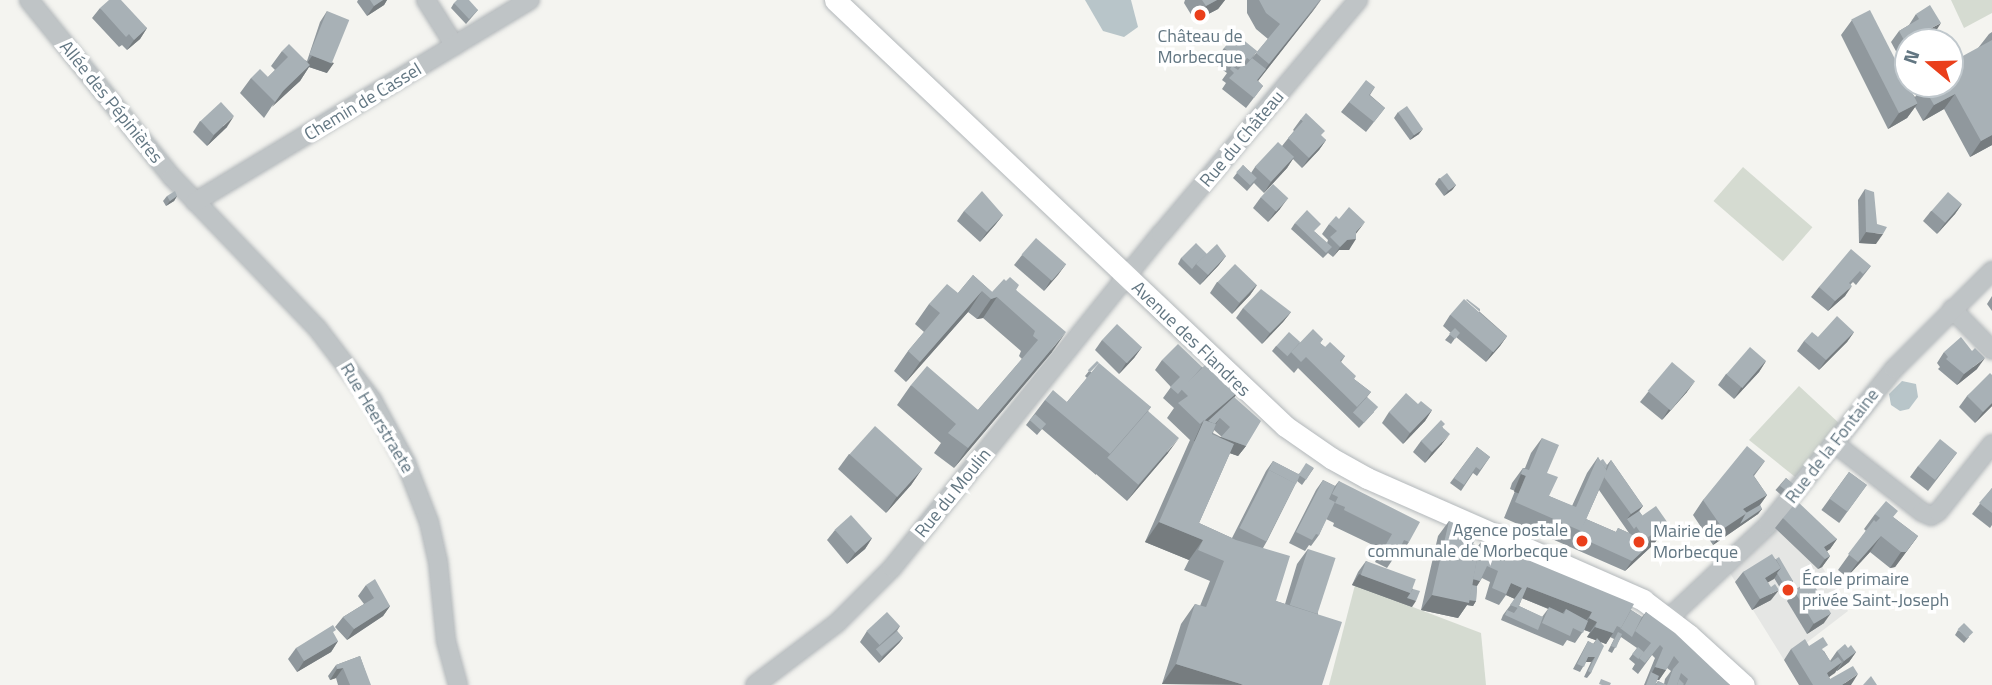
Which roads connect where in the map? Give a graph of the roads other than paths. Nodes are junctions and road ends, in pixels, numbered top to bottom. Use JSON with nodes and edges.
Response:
{"nodes":[{"id":1,"x":29,"y":0,"type":"edge"},
{"id":2,"x":426,"y":0,"type":"edge"},
{"id":3,"x":530,"y":0,"type":"edge"},
{"id":4,"x":835,"y":0,"type":"edge"},
{"id":5,"x":1357,"y":0,"type":"edge"},
{"id":6,"x":455,"y":46,"type":"junction"},
{"id":7,"x":195,"y":202,"type":"junction"},
{"id":8,"x":1992,"y":271,"type":"edge"},
{"id":9,"x":1127,"y":278,"type":"junction"},
{"id":10,"x":1952,"y":309,"type":"junction"},
{"id":11,"x":1992,"y":350,"type":"edge"},
{"id":12,"x":1834,"y":443,"type":"junction"},
{"id":13,"x":1992,"y":444,"type":"edge"},
{"id":14,"x":1669,"y":618,"type":"junction"},
{"id":15,"x":458,"y":685,"type":"edge"},
{"id":16,"x":755,"y":685,"type":"edge"},
{"id":17,"x":1744,"y":685,"type":"edge"}],
"edges":[{"from":1,"to":7,"type":"street","name":"Allée des Pépinières"},
{"from":2,"to":6,"type":"street"},
{"from":3,"to":6,"type":"street","name":"Chemin de Cassel"},
{"from":4,"to":9,"type":"main road","name":"Avenue des Flandres"},
{"from":5,"to":9,"type":"street","name":"Rue du Château"},
{"from":6,"to":7,"type":"street","name":"Chemin de Cassel"},
{"from":7,"to":15,"type":"street","name":"Rue Heerstraete"},
{"from":8,"to":10,"type":"street","name":"Rue de la Fontaine"},
{"from":9,"to":14,"type":"main road","name":"Avenue des Flandres"},
{"from":9,"to":16,"type":"street","name":"Rue du Moulin"},
{"from":10,"to":11,"type":"street"},
{"from":10,"to":12,"type":"street","name":"Rue de la Fontaine"},
{"from":12,"to":13,"type":"street"},
{"from":12,"to":14,"type":"street","name":"Rue de la Fontaine"},
{"from":14,"to":17,"type":"main road","name":"Avenue des Flandres"}]}
